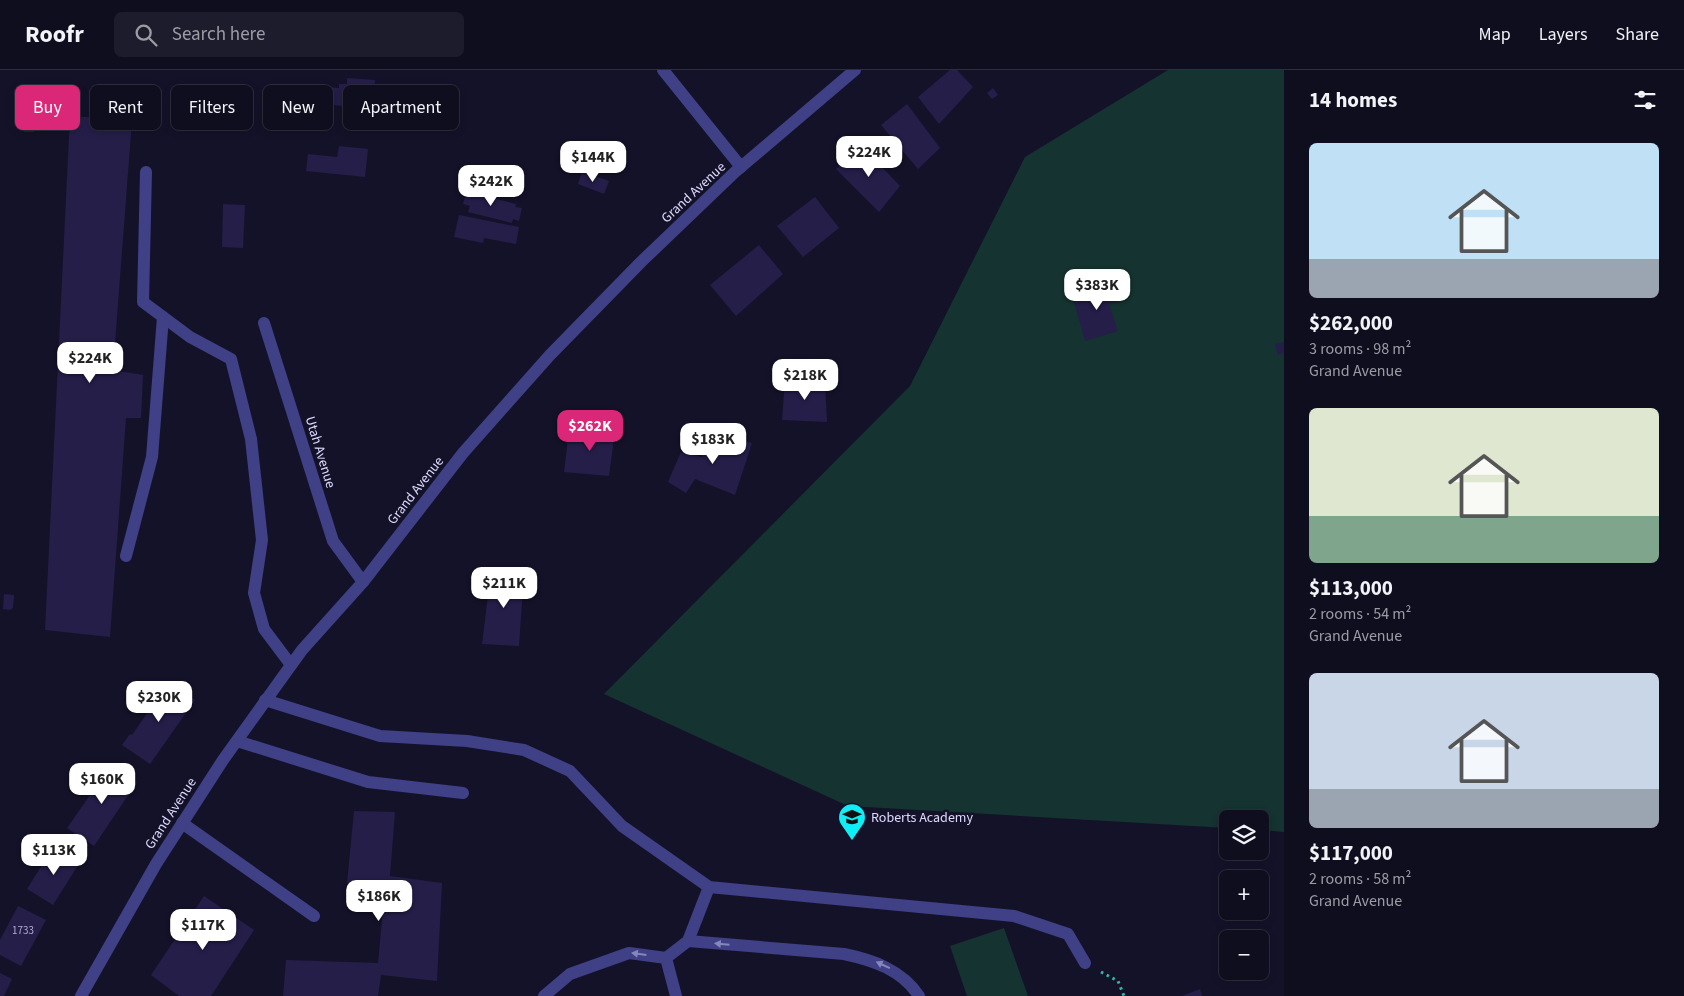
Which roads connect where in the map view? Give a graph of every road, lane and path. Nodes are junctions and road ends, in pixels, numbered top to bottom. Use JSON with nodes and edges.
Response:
{"nodes":[{"id":1,"x":664,"y":70,"type":"edge"},
{"id":2,"x":855,"y":70,"type":"edge"},
{"id":3,"x":741,"y":167,"type":"junction"},
{"id":4,"x":146,"y":172,"type":"dead end"},
{"id":5,"x":163,"y":317,"type":"junction"},
{"id":6,"x":264,"y":323,"type":"dead end"},
{"id":7,"x":126,"y":556,"type":"dead end"},
{"id":8,"x":363,"y":582,"type":"junction"},
{"id":9,"x":292,"y":665,"type":"junction"},
{"id":10,"x":266,"y":700,"type":"junction"},
{"id":11,"x":237,"y":740,"type":"junction"},
{"id":12,"x":463,"y":794,"type":"dead end"},
{"id":13,"x":182,"y":823,"type":"junction"},
{"id":14,"x":709,"y":887,"type":"junction"},
{"id":15,"x":314,"y":916,"type":"dead end"},
{"id":16,"x":688,"y":942,"type":"junction"},
{"id":17,"x":666,"y":958,"type":"junction"},
{"id":18,"x":1085,"y":963,"type":"joint"},
{"id":19,"x":81,"y":996,"type":"edge"},
{"id":20,"x":544,"y":996,"type":"edge"},
{"id":21,"x":676,"y":996,"type":"edge"},
{"id":22,"x":919,"y":996,"type":"edge"},
{"id":23,"x":1124,"y":996,"type":"edge"}],
"edges":[{"from":1,"to":3,"type":"street"},
{"from":2,"to":3,"type":"street","name":"Grand Avenue"},
{"from":3,"to":8,"type":"street","name":"Grand Avenue"},
{"from":4,"to":5,"type":"street"},
{"from":5,"to":7,"type":"street"},
{"from":5,"to":9,"type":"street"},
{"from":6,"to":8,"type":"street","name":"Utah Avenue"},
{"from":8,"to":9,"type":"street","name":"Grand Avenue"},
{"from":9,"to":10,"type":"street","name":"Grand Avenue"},
{"from":10,"to":11,"type":"street","name":"Grand Avenue"},
{"from":10,"to":14,"type":"street"},
{"from":11,"to":12,"type":"street"},
{"from":11,"to":13,"type":"street","name":"Grand Avenue"},
{"from":13,"to":15,"type":"street"},
{"from":13,"to":19,"type":"street","name":"Grand Avenue"},
{"from":14,"to":16,"type":"street"},
{"from":14,"to":18,"type":"street"},
{"from":16,"to":17,"type":"street"},
{"from":22,"to":16,"type":"street","one_way":true},
{"from":17,"to":20,"type":"street","one_way":true},
{"from":17,"to":21,"type":"street"},
{"from":18,"to":23,"type":"path"}]}
